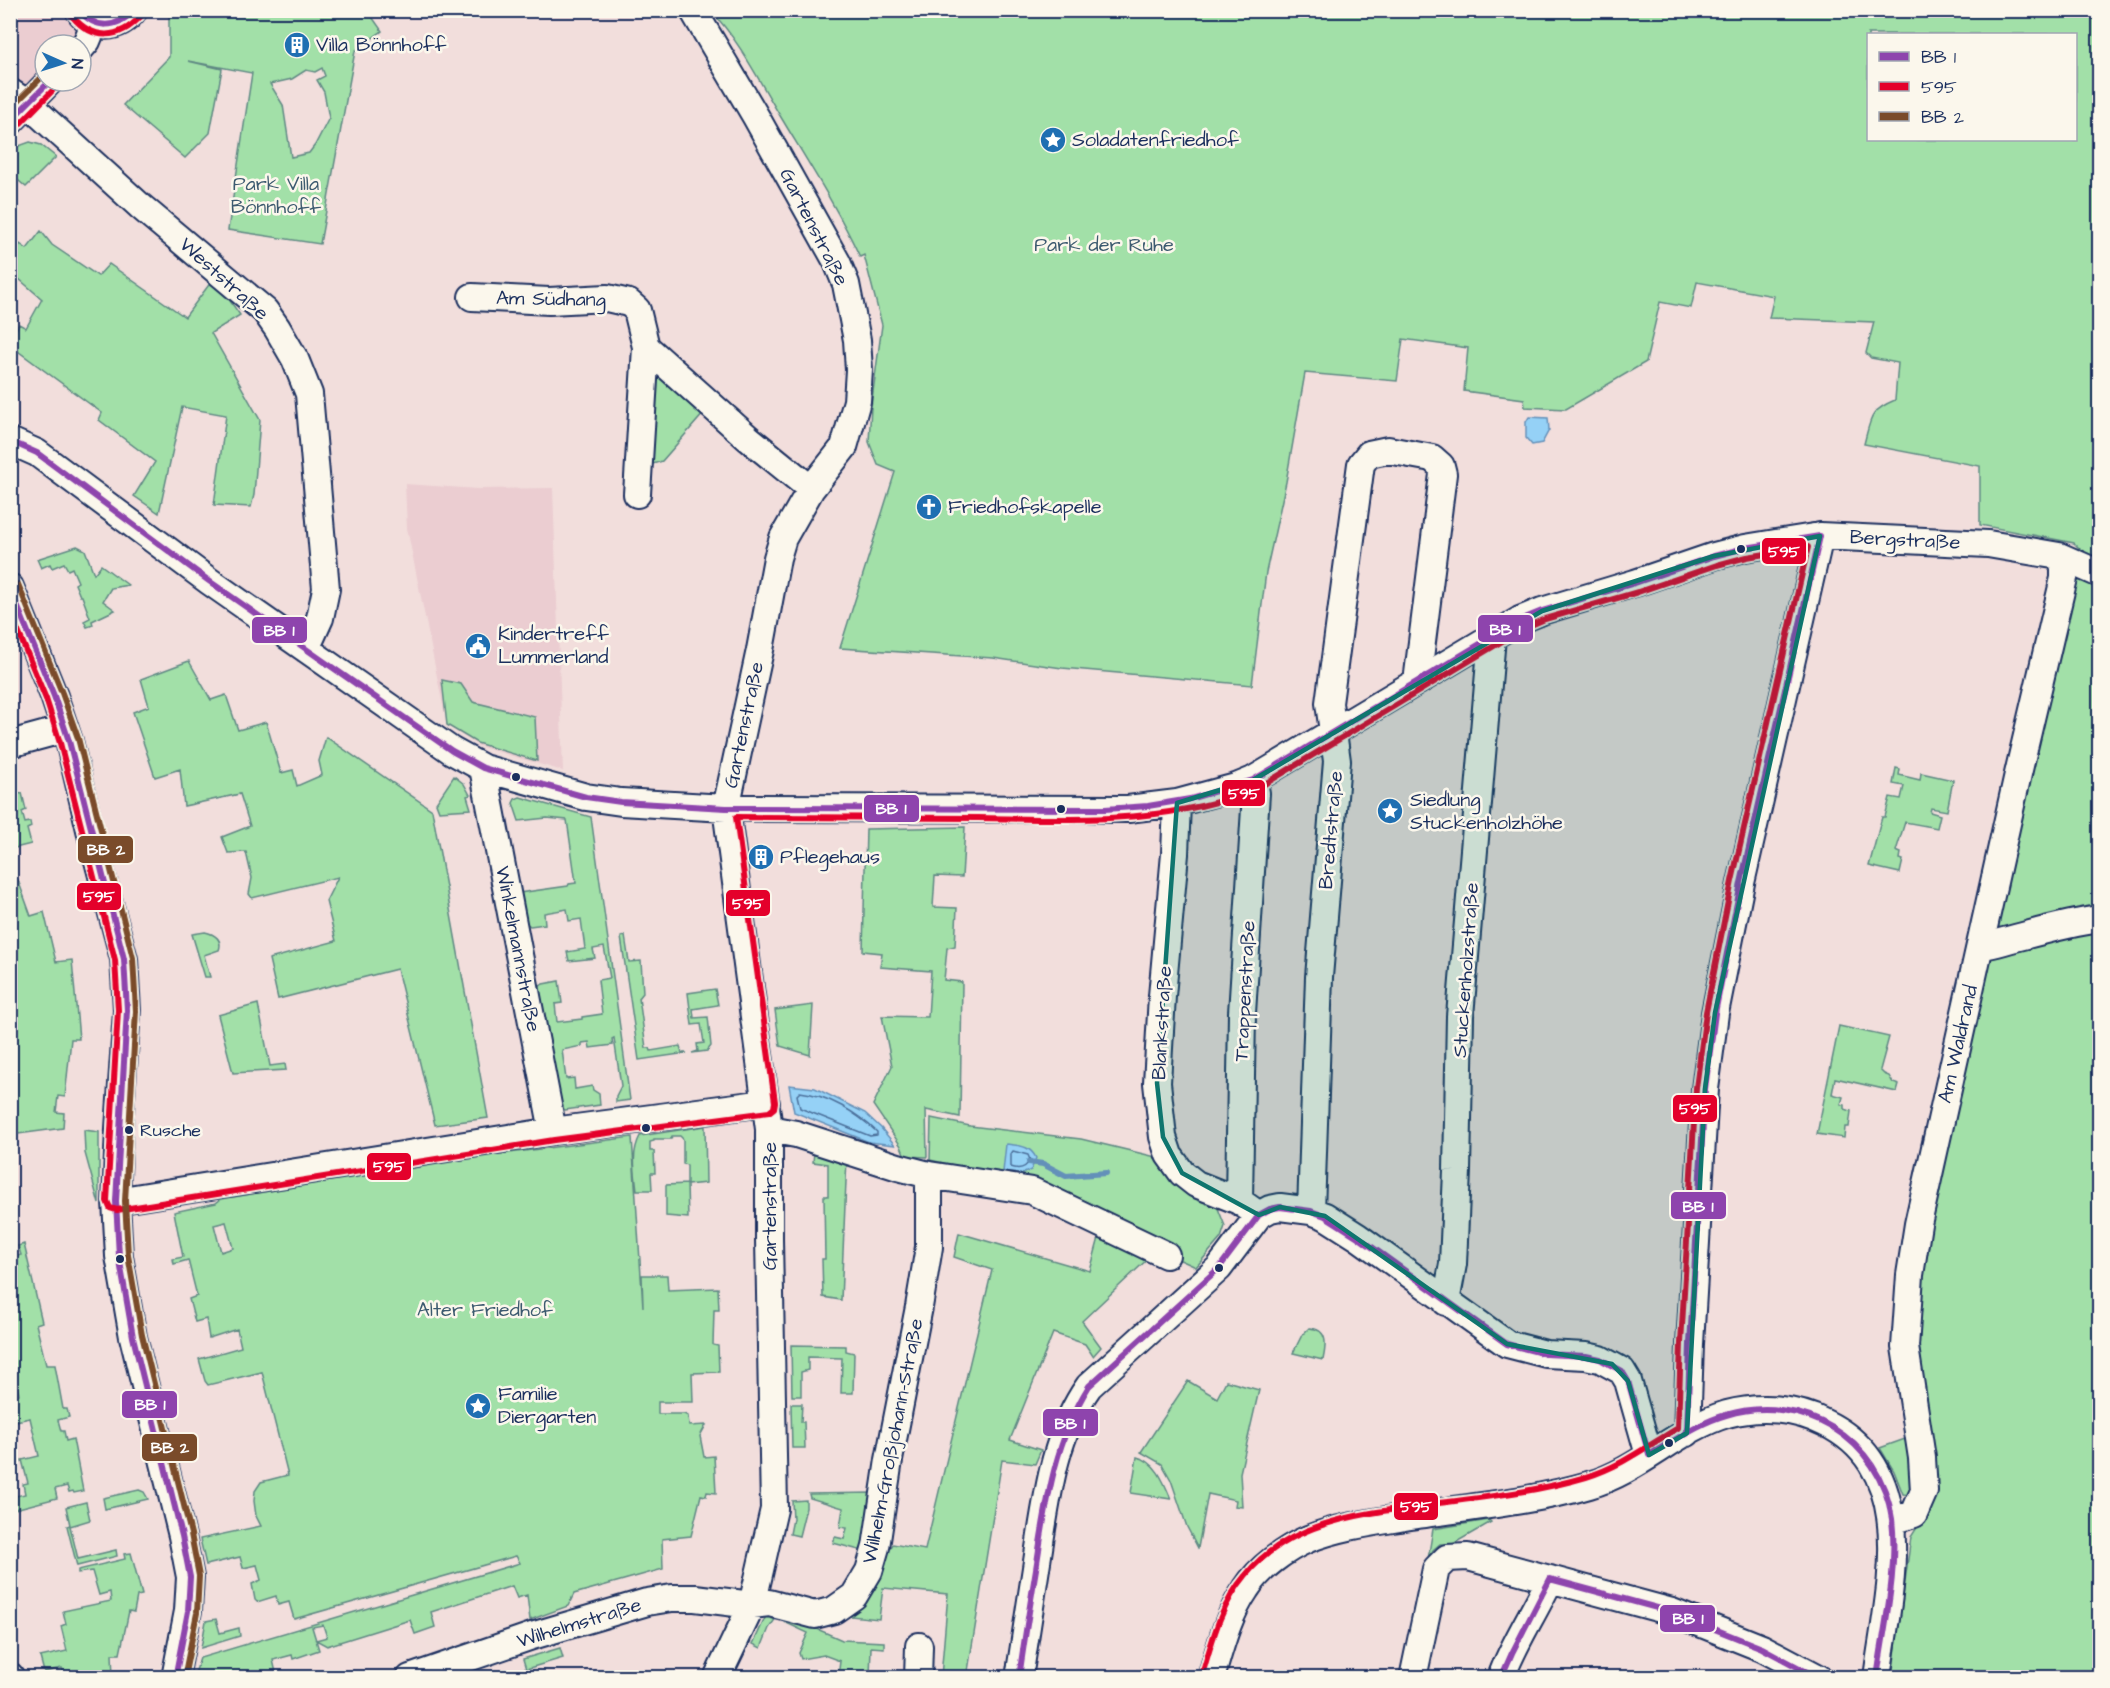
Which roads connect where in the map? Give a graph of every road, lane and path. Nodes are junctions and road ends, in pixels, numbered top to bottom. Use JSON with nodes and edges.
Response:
{"nodes":[{"id":1,"x":134,"y":10,"type":"edge"},
{"id":2,"x":693,"y":10,"type":"edge"},
{"id":3,"x":87,"y":17,"type":"edge"},
{"id":4,"x":87,"y":33,"type":"edge"},
{"id":5,"x":34,"y":93,"type":"edge"},
{"id":6,"x":16,"y":106,"type":"edge"},
{"id":7,"x":472,"y":297,"type":"dead end"},
{"id":8,"x":646,"y":346,"type":"junction"},
{"id":9,"x":10,"y":441,"type":"edge"},
{"id":10,"x":811,"y":489,"type":"junction"},
{"id":11,"x":637,"y":494,"type":"dead end"},
{"id":12,"x":1820,"y":536,"type":"junction"},
{"id":13,"x":2059,"y":556,"type":"junction"},
{"id":14,"x":2100,"y":574,"type":"edge"},
{"id":15,"x":10,"y":586,"type":"edge"},
{"id":16,"x":1492,"y":638,"type":"junction"},
{"id":17,"x":306,"y":650,"type":"junction"},
{"id":18,"x":1417,"y":682,"type":"junction"},
{"id":19,"x":65,"y":729,"type":"junction"},
{"id":20,"x":1334,"y":733,"type":"junction"},
{"id":21,"x":10,"y":744,"type":"edge"},
{"id":22,"x":483,"y":768,"type":"junction"},
{"id":23,"x":1253,"y":780,"type":"junction"},
{"id":24,"x":1177,"y":803,"type":"junction"},
{"id":25,"x":726,"y":808,"type":"junction"},
{"id":26,"x":2100,"y":919,"type":"edge"},
{"id":27,"x":1980,"y":947,"type":"junction"},
{"id":28,"x":765,"y":1103,"type":"junction"},
{"id":29,"x":769,"y":1129,"type":"junction"},
{"id":30,"x":554,"y":1131,"type":"junction"},
{"id":31,"x":930,"y":1175,"type":"junction"},
{"id":32,"x":116,"y":1201,"type":"junction"},
{"id":33,"x":1249,"y":1208,"type":"junction"},
{"id":34,"x":1311,"y":1211,"type":"junction"},
{"id":35,"x":1166,"y":1255,"type":"dead end"},
{"id":36,"x":1446,"y":1302,"type":"junction"},
{"id":37,"x":1687,"y":1433,"type":"junction"},
{"id":38,"x":1649,"y":1455,"type":"junction"},
{"id":39,"x":1892,"y":1521,"type":"junction"},
{"id":40,"x":1550,"y":1579,"type":"junction"},
{"id":41,"x":752,"y":1605,"type":"junction"},
{"id":42,"x":919,"y":1646,"type":"dead end"},
{"id":43,"x":175,"y":1677,"type":"edge"},
{"id":44,"x":410,"y":1677,"type":"edge"},
{"id":45,"x":717,"y":1677,"type":"edge"},
{"id":46,"x":918,"y":1677,"type":"edge"},
{"id":47,"x":1019,"y":1677,"type":"edge"},
{"id":48,"x":1211,"y":1677,"type":"edge"},
{"id":49,"x":1413,"y":1677,"type":"edge"},
{"id":50,"x":1502,"y":1677,"type":"edge"},
{"id":51,"x":1819,"y":1677,"type":"edge"},
{"id":52,"x":1877,"y":1677,"type":"edge"}],
"edges":[{"from":1,"to":3,"type":"street"},
{"from":2,"to":10,"type":"street","name":"Gartenstraße"},
{"from":3,"to":4,"type":"street"},
{"from":5,"to":6,"type":"street"},
{"from":6,"to":17,"type":"street","name":"Weststraße"},
{"from":7,"to":8,"type":"street","name":"Am Südhang"},
{"from":8,"to":10,"type":"street"},
{"from":8,"to":11,"type":"street"},
{"from":9,"to":17,"type":"street","name":"Bergstraße"},
{"from":10,"to":25,"type":"street","name":"Gartenstraße"},
{"from":12,"to":13,"type":"street","name":"Bergstraße"},
{"from":12,"to":16,"type":"street","name":"Bergstraße"},
{"from":12,"to":37,"type":"street"},
{"from":13,"to":14,"type":"street","name":"Bergstraße"},
{"from":13,"to":27,"type":"street","name":"Am Waldrand"},
{"from":15,"to":19,"type":"street"},
{"from":16,"to":18,"type":"street","name":"Bergstraße"},
{"from":16,"to":36,"type":"street","name":"Stuckenholzstraße"},
{"from":17,"to":22,"type":"street","name":"Bergstraße"},
{"from":18,"to":20,"type":"street","name":"Bergstraße"},
{"from":18,"to":20,"type":"street","name":"Bredtstraße"},
{"from":19,"to":21,"type":"street"},
{"from":19,"to":32,"type":"street"},
{"from":20,"to":23,"type":"street","name":"Bergstraße"},
{"from":20,"to":34,"type":"street","name":"Bredtstraße"},
{"from":22,"to":25,"type":"street","name":"Bergstraße"},
{"from":22,"to":30,"type":"street","name":"Winkelmannstraße"},
{"from":23,"to":24,"type":"street","name":"Bergstraße"},
{"from":23,"to":33,"type":"street","name":"Trappenstraße"},
{"from":24,"to":25,"type":"street","name":"Bergstraße"},
{"from":24,"to":33,"type":"street","name":"Blankstraße"},
{"from":25,"to":28,"type":"street","name":"Gartenstraße"},
{"from":26,"to":27,"type":"street"},
{"from":27,"to":39,"type":"street","name":"Am Waldrand"},
{"from":28,"to":29,"type":"street","name":"Gartenstraße"},
{"from":28,"to":30,"type":"street"},
{"from":29,"to":31,"type":"street"},
{"from":29,"to":41,"type":"street","name":"Gartenstraße"},
{"from":30,"to":32,"type":"street"},
{"from":31,"to":35,"type":"street"},
{"from":31,"to":41,"type":"street","name":"Wilhelm-Großjohann-Straße"},
{"from":32,"to":43,"type":"street"},
{"from":33,"to":34,"type":"street"},
{"from":33,"to":47,"type":"street"},
{"from":34,"to":36,"type":"street"},
{"from":36,"to":38,"type":"street"},
{"from":37,"to":38,"type":"street"},
{"from":37,"to":39,"type":"street"},
{"from":38,"to":48,"type":"street"},
{"from":39,"to":52,"type":"street"},
{"from":40,"to":49,"type":"street"},
{"from":40,"to":50,"type":"street"},
{"from":40,"to":51,"type":"street"},
{"from":41,"to":44,"type":"street","name":"Wilhelmstraße"},
{"from":41,"to":45,"type":"street","name":"Gartenstraße"},
{"from":42,"to":46,"type":"street"}]}
